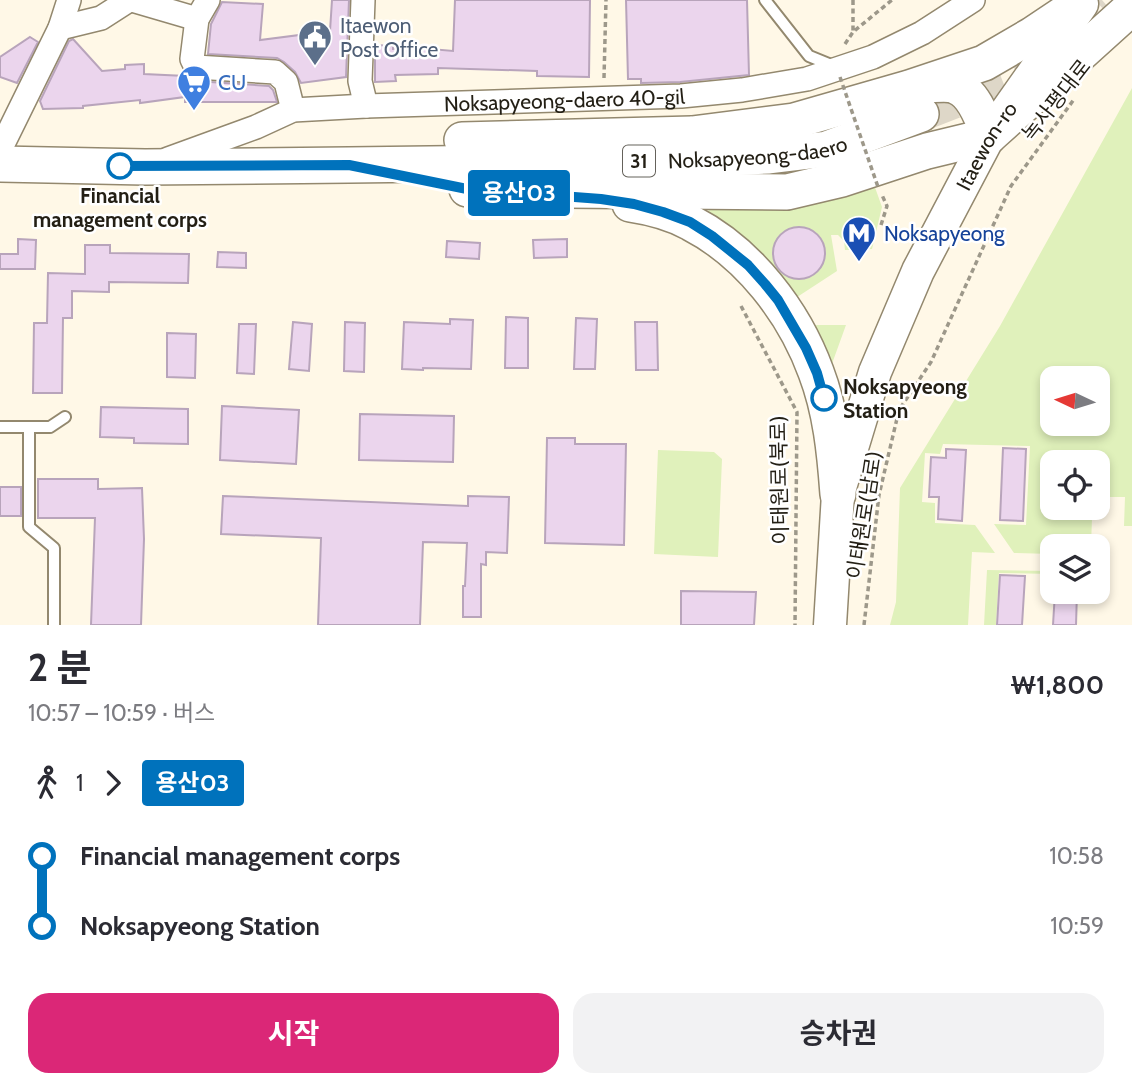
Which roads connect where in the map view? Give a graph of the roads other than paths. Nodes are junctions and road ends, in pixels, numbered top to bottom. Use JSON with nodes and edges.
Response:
{"nodes":[{"id":1,"x":69,"y":0,"type":"edge"},
{"id":2,"x":131,"y":0,"type":"edge"},
{"id":3,"x":363,"y":0,"type":"edge"},
{"id":4,"x":765,"y":0,"type":"edge"},
{"id":5,"x":973,"y":0,"type":"edge"},
{"id":6,"x":1076,"y":0,"type":"edge"},
{"id":7,"x":1085,"y":0,"type":"edge"},
{"id":8,"x":1132,"y":7,"type":"edge"},
{"id":9,"x":202,"y":9,"type":"edge"},
{"id":10,"x":60,"y":28,"type":"junction"},
{"id":11,"x":835,"y":74,"type":"junction"},
{"id":12,"x":920,"y":99,"type":"junction"},
{"id":13,"x":366,"y":106,"type":"junction"},
{"id":14,"x":293,"y":110,"type":"junction"},
{"id":15,"x":989,"y":136,"type":"junction"},
{"id":16,"x":0,"y":150,"type":"edge"},
{"id":17,"x":0,"y":164,"type":"edge"},
{"id":18,"x":349,"y":165,"type":"junction"},
{"id":19,"x":145,"y":167,"type":"junction"},
{"id":20,"x":467,"y":189,"type":"junction"},
{"id":21,"x":65,"y":417,"type":"dead end"},
{"id":22,"x":0,"y":427,"type":"edge"},
{"id":23,"x":29,"y":427,"type":"junction"},
{"id":24,"x":838,"y":494,"type":"junction"},
{"id":25,"x":54,"y":625,"type":"edge"},
{"id":26,"x":830,"y":625,"type":"edge"}],
"edges":[{"from":1,"to":10,"type":"street"},
{"from":2,"to":9,"type":"street"},
{"from":2,"to":10,"type":"street"},
{"from":3,"to":13,"type":"street"},
{"from":4,"to":11,"type":"lane"},
{"from":5,"to":11,"type":"street","name":"Noksapyeong-daero 40-gil"},
{"from":6,"to":12,"type":"main road"},
{"from":7,"to":15,"type":"main road","name":"Itaewon-ro"},
{"from":8,"to":15,"type":"main road"},
{"from":9,"to":14,"type":"street"},
{"from":10,"to":16,"type":"street"},
{"from":11,"to":13,"type":"street","name":"Noksapyeong-daero 40-gil"},
{"from":12,"to":15,"type":"main road"},
{"from":12,"to":18,"type":"main road"},
{"from":13,"to":14,"type":"street","name":"Noksapyeong-daero 40-gil"},
{"from":14,"to":19,"type":"street","name":"Noksapyeong-daero 40-gil"},
{"from":15,"to":20,"type":"main road"},
{"from":15,"to":24,"type":"main road","name":"Itaewon-ro"},
{"from":17,"to":19,"type":"main road"},
{"from":18,"to":19,"type":"main road"},
{"from":18,"to":20,"type":"main road"},
{"from":20,"to":24,"type":"main road"},
{"from":21,"to":23,"type":"lane"},
{"from":22,"to":23,"type":"lane"},
{"from":23,"to":25,"type":"lane"},
{"from":24,"to":26,"type":"main road","name":"Itaewon-ro"}]}
